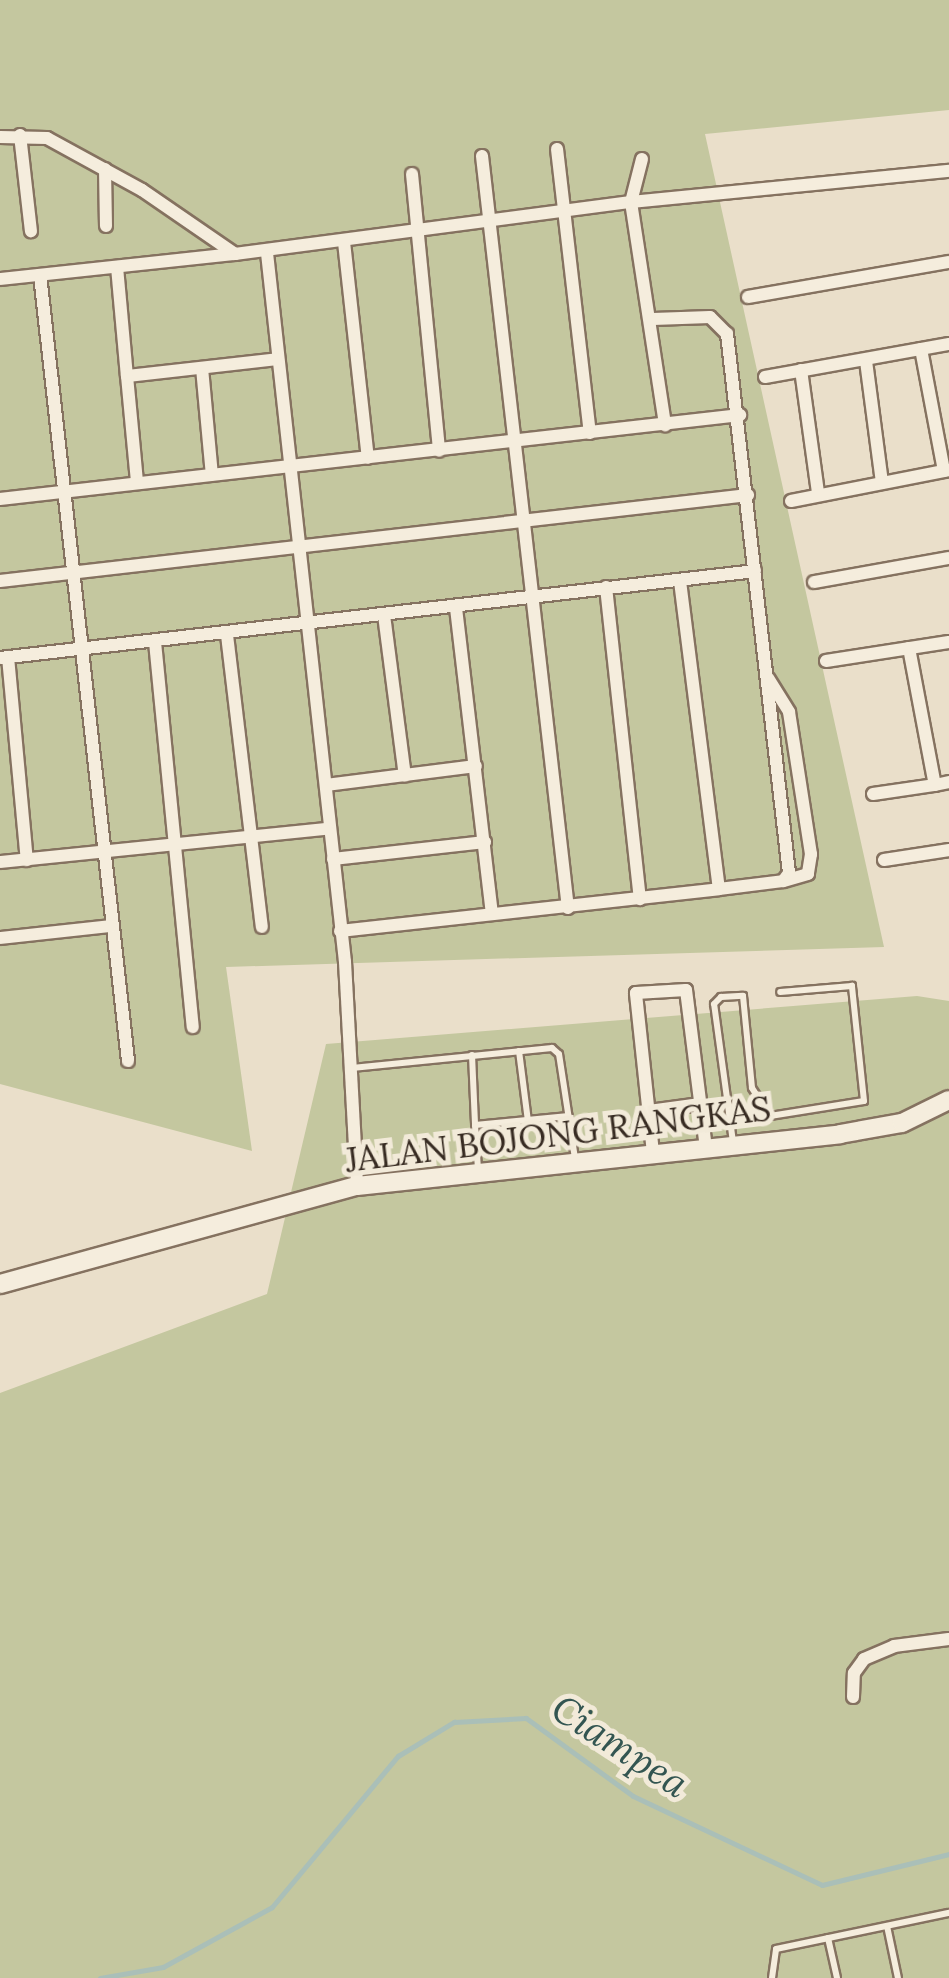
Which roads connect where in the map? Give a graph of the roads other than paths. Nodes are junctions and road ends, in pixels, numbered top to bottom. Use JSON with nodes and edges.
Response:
{"nodes":[{"id":1,"x":20,"y":136,"type":"junction"},
{"id":2,"x":0,"y":137,"type":"edge"},
{"id":3,"x":557,"y":149,"type":"dead end"},
{"id":4,"x":482,"y":156,"type":"dead end"},
{"id":5,"x":642,"y":159,"type":"dead end"},
{"id":6,"x":104,"y":168,"type":"junction"},
{"id":7,"x":949,"y":171,"type":"edge"},
{"id":8,"x":412,"y":174,"type":"dead end"},
{"id":9,"x":631,"y":202,"type":"junction"},
{"id":10,"x":564,"y":214,"type":"junction"},
{"id":11,"x":490,"y":224,"type":"junction"},
{"id":12,"x":106,"y":226,"type":"dead end"},
{"id":13,"x":31,"y":230,"type":"dead end"},
{"id":14,"x":414,"y":233,"type":"junction"},
{"id":15,"x":344,"y":242,"type":"junction"},
{"id":16,"x":267,"y":253,"type":"junction"},
{"id":17,"x":235,"y":254,"type":"junction"},
{"id":18,"x":949,"y":262,"type":"edge"},
{"id":19,"x":117,"y":267,"type":"junction"},
{"id":20,"x":40,"y":275,"type":"junction"},
{"id":21,"x":0,"y":278,"type":"edge"},
{"id":22,"x":748,"y":296,"type":"dead end"},
{"id":23,"x":653,"y":320,"type":"junction"},
{"id":24,"x":949,"y":344,"type":"edge"},
{"id":25,"x":921,"y":349,"type":"junction"},
{"id":26,"x":278,"y":358,"type":"junction"},
{"id":27,"x":866,"y":360,"type":"junction"},
{"id":28,"x":202,"y":368,"type":"junction"},
{"id":29,"x":801,"y":370,"type":"junction"},
{"id":30,"x":127,"y":376,"type":"junction"},
{"id":31,"x":764,"y":377,"type":"dead end"},
{"id":32,"x":740,"y":415,"type":"junction"},
{"id":33,"x":666,"y":425,"type":"junction"},
{"id":34,"x":590,"y":433,"type":"junction"},
{"id":35,"x":517,"y":440,"type":"junction"},
{"id":36,"x":439,"y":450,"type":"junction"},
{"id":37,"x":368,"y":458,"type":"junction"},
{"id":38,"x":292,"y":469,"type":"junction"},
{"id":39,"x":946,"y":471,"type":"edge"},
{"id":40,"x":212,"y":475,"type":"junction"},
{"id":41,"x":137,"y":482,"type":"junction"},
{"id":42,"x":882,"y":483,"type":"junction"},
{"id":43,"x":62,"y":492,"type":"junction"},
{"id":44,"x":818,"y":493,"type":"junction"},
{"id":45,"x":748,"y":495,"type":"junction"},
{"id":46,"x":0,"y":498,"type":"edge"},
{"id":47,"x":791,"y":501,"type":"dead end"},
{"id":48,"x":523,"y":518,"type":"junction"},
{"id":49,"x":298,"y":544,"type":"junction"},
{"id":50,"x":949,"y":558,"type":"edge"},
{"id":51,"x":755,"y":571,"type":"junction"},
{"id":52,"x":71,"y":572,"type":"junction"},
{"id":53,"x":0,"y":581,"type":"edge"},
{"id":54,"x":680,"y":581,"type":"junction"},
{"id":55,"x":814,"y":582,"type":"dead end"},
{"id":56,"x":606,"y":587,"type":"junction"},
{"id":57,"x":532,"y":598,"type":"junction"},
{"id":58,"x":456,"y":608,"type":"junction"},
{"id":59,"x":384,"y":615,"type":"junction"},
{"id":60,"x":307,"y":626,"type":"junction"},
{"id":61,"x":227,"y":635,"type":"junction"},
{"id":62,"x":155,"y":642,"type":"junction"},
{"id":63,"x":949,"y":642,"type":"edge"},
{"id":64,"x":80,"y":648,"type":"junction"},
{"id":65,"x":909,"y":648,"type":"junction"},
{"id":66,"x":4,"y":657,"type":"edge"},
{"id":67,"x":826,"y":661,"type":"dead end"},
{"id":68,"x":767,"y":676,"type":"junction"},
{"id":69,"x":476,"y":766,"type":"junction"},
{"id":70,"x":405,"y":776,"type":"junction"},
{"id":71,"x":942,"y":784,"type":"edge"},
{"id":72,"x":326,"y":785,"type":"junction"},
{"id":73,"x":873,"y":794,"type":"dead end"},
{"id":74,"x":327,"y":829,"type":"junction"},
{"id":75,"x":252,"y":835,"type":"junction"},
{"id":76,"x":485,"y":842,"type":"junction"},
{"id":77,"x":177,"y":845,"type":"junction"},
{"id":78,"x":949,"y":850,"type":"edge"},
{"id":79,"x":102,"y":853,"type":"junction"},
{"id":80,"x":332,"y":859,"type":"junction"},
{"id":81,"x":27,"y":860,"type":"junction"},
{"id":82,"x":884,"y":860,"type":"dead end"},
{"id":83,"x":0,"y":862,"type":"edge"},
{"id":84,"x":783,"y":881,"type":"junction"},
{"id":85,"x":719,"y":890,"type":"junction"},
{"id":86,"x":640,"y":899,"type":"junction"},
{"id":87,"x":568,"y":908,"type":"junction"},
{"id":88,"x":492,"y":914,"type":"junction"},
{"id":89,"x":110,"y":926,"type":"junction"},
{"id":90,"x":262,"y":927,"type":"dead end"},
{"id":91,"x":340,"y":930,"type":"junction"},
{"id":92,"x":0,"y":938,"type":"edge"},
{"id":93,"x":780,"y":992,"type":"dead end"},
{"id":94,"x":193,"y":1027,"type":"dead end"},
{"id":95,"x":519,"y":1050,"type":"junction"},
{"id":96,"x":472,"y":1055,"type":"junction"},
{"id":97,"x":128,"y":1060,"type":"dead end"},
{"id":98,"x":352,"y":1068,"type":"junction"},
{"id":99,"x":949,"y":1100,"type":"edge"},
{"id":100,"x":701,"y":1104,"type":"junction"},
{"id":101,"x":649,"y":1111,"type":"junction"},
{"id":102,"x":569,"y":1116,"type":"junction"},
{"id":103,"x":528,"y":1121,"type":"junction"},
{"id":104,"x":475,"y":1125,"type":"junction"},
{"id":105,"x":733,"y":1145,"type":"junction"},
{"id":106,"x":706,"y":1148,"type":"junction"},
{"id":107,"x":653,"y":1153,"type":"junction"},
{"id":108,"x":575,"y":1159,"type":"junction"},
{"id":109,"x":478,"y":1168,"type":"junction"},
{"id":110,"x":358,"y":1186,"type":"junction"},
{"id":111,"x":0,"y":1284,"type":"edge"},
{"id":112,"x":949,"y":1639,"type":"edge"},
{"id":113,"x":854,"y":1697,"type":"dead end"},
{"id":114,"x":949,"y":1915,"type":"edge"},
{"id":115,"x":887,"y":1926,"type":"junction"},
{"id":116,"x":828,"y":1938,"type":"junction"},
{"id":117,"x":772,"y":1978,"type":"edge"},
{"id":118,"x":837,"y":1978,"type":"edge"},
{"id":119,"x":898,"y":1978,"type":"edge"}],
"edges":[{"from":1,"to":2,"type":"street"},
{"from":1,"to":6,"type":"street"},
{"from":1,"to":13,"type":"street"},
{"from":3,"to":10,"type":"street"},
{"from":4,"to":11,"type":"street"},
{"from":5,"to":9,"type":"street"},
{"from":6,"to":12,"type":"street"},
{"from":6,"to":17,"type":"street"},
{"from":7,"to":9,"type":"street"},
{"from":8,"to":14,"type":"street"},
{"from":9,"to":10,"type":"street"},
{"from":9,"to":23,"type":"street"},
{"from":10,"to":11,"type":"street"},
{"from":10,"to":34,"type":"street"},
{"from":11,"to":14,"type":"street"},
{"from":11,"to":35,"type":"street"},
{"from":14,"to":15,"type":"street"},
{"from":14,"to":36,"type":"street"},
{"from":15,"to":16,"type":"street"},
{"from":15,"to":37,"type":"street"},
{"from":16,"to":17,"type":"street"},
{"from":16,"to":26,"type":"street"},
{"from":17,"to":19,"type":"street"},
{"from":18,"to":22,"type":"street"},
{"from":19,"to":20,"type":"street"},
{"from":19,"to":30,"type":"street"},
{"from":20,"to":21,"type":"street"},
{"from":20,"to":43,"type":"street"},
{"from":23,"to":32,"type":"street"},
{"from":23,"to":33,"type":"street"},
{"from":24,"to":25,"type":"street"},
{"from":25,"to":27,"type":"street"},
{"from":25,"to":39,"type":"street"},
{"from":26,"to":28,"type":"street"},
{"from":26,"to":38,"type":"street"},
{"from":27,"to":29,"type":"street"},
{"from":27,"to":42,"type":"street"},
{"from":28,"to":30,"type":"street"},
{"from":28,"to":40,"type":"street"},
{"from":29,"to":31,"type":"street"},
{"from":29,"to":44,"type":"street"},
{"from":30,"to":41,"type":"street"},
{"from":32,"to":33,"type":"street"},
{"from":32,"to":45,"type":"street"},
{"from":33,"to":34,"type":"street"},
{"from":34,"to":35,"type":"street"},
{"from":35,"to":36,"type":"street"},
{"from":35,"to":48,"type":"street"},
{"from":36,"to":37,"type":"street"},
{"from":37,"to":38,"type":"street"},
{"from":38,"to":40,"type":"street"},
{"from":38,"to":49,"type":"street"},
{"from":39,"to":42,"type":"street"},
{"from":40,"to":41,"type":"street"},
{"from":41,"to":43,"type":"street"},
{"from":42,"to":44,"type":"street"},
{"from":43,"to":46,"type":"street"},
{"from":43,"to":52,"type":"street"},
{"from":44,"to":47,"type":"street"},
{"from":45,"to":48,"type":"street"},
{"from":45,"to":51,"type":"street"},
{"from":48,"to":49,"type":"street"},
{"from":48,"to":57,"type":"street"},
{"from":49,"to":52,"type":"street"},
{"from":49,"to":60,"type":"street"},
{"from":50,"to":55,"type":"street"},
{"from":51,"to":54,"type":"street"},
{"from":51,"to":68,"type":"street"},
{"from":52,"to":53,"type":"street"},
{"from":52,"to":64,"type":"street"},
{"from":54,"to":56,"type":"street"},
{"from":54,"to":85,"type":"street"},
{"from":56,"to":57,"type":"street"},
{"from":56,"to":86,"type":"street"},
{"from":57,"to":58,"type":"street"},
{"from":57,"to":87,"type":"street"},
{"from":58,"to":59,"type":"street"},
{"from":58,"to":69,"type":"street"},
{"from":59,"to":60,"type":"street"},
{"from":59,"to":70,"type":"street"},
{"from":60,"to":61,"type":"street"},
{"from":60,"to":72,"type":"street"},
{"from":61,"to":62,"type":"street"},
{"from":61,"to":75,"type":"street"},
{"from":62,"to":64,"type":"street"},
{"from":62,"to":77,"type":"street"},
{"from":63,"to":65,"type":"street"},
{"from":64,"to":66,"type":"street"},
{"from":64,"to":79,"type":"street"},
{"from":65,"to":67,"type":"street"},
{"from":65,"to":71,"type":"street"},
{"from":66,"to":81,"type":"street"},
{"from":68,"to":84,"type":"street"},
{"from":68,"to":84,"type":"street"},
{"from":69,"to":70,"type":"street"},
{"from":69,"to":76,"type":"street"},
{"from":70,"to":72,"type":"street"},
{"from":71,"to":73,"type":"street"},
{"from":72,"to":74,"type":"street"},
{"from":74,"to":75,"type":"street"},
{"from":74,"to":80,"type":"street"},
{"from":75,"to":77,"type":"street"},
{"from":75,"to":90,"type":"street"},
{"from":76,"to":80,"type":"street"},
{"from":76,"to":88,"type":"street"},
{"from":77,"to":79,"type":"street"},
{"from":77,"to":94,"type":"street"},
{"from":78,"to":82,"type":"street"},
{"from":79,"to":81,"type":"street"},
{"from":79,"to":89,"type":"street"},
{"from":80,"to":91,"type":"street"},
{"from":81,"to":83,"type":"street"},
{"from":84,"to":85,"type":"street"},
{"from":85,"to":86,"type":"street"},
{"from":86,"to":87,"type":"street"},
{"from":87,"to":88,"type":"street"},
{"from":88,"to":91,"type":"street"},
{"from":89,"to":92,"type":"street"},
{"from":89,"to":97,"type":"street"},
{"from":91,"to":98,"type":"street"},
{"from":93,"to":105,"type":"lane"},
{"from":95,"to":96,"type":"lane"},
{"from":95,"to":102,"type":"lane"},
{"from":95,"to":103,"type":"lane"},
{"from":96,"to":98,"type":"lane"},
{"from":96,"to":104,"type":"lane"},
{"from":98,"to":110,"type":"street"},
{"from":99,"to":105,"type":"main road","name":"JALAN BOJONG RANGKAS"},
{"from":100,"to":101,"type":"street"},
{"from":100,"to":101,"type":"street"},
{"from":100,"to":106,"type":"street"},
{"from":101,"to":107,"type":"street"},
{"from":102,"to":103,"type":"lane"},
{"from":102,"to":108,"type":"lane"},
{"from":103,"to":104,"type":"lane"},
{"from":104,"to":109,"type":"lane"},
{"from":105,"to":106,"type":"main road","name":"JALAN BOJONG RANGKAS"},
{"from":106,"to":107,"type":"main road","name":"JALAN BOJONG RANGKAS"},
{"from":107,"to":108,"type":"main road","name":"JALAN BOJONG RANGKAS"},
{"from":108,"to":109,"type":"main road","name":"JALAN BOJONG RANGKAS"},
{"from":109,"to":110,"type":"main road","name":"JALAN BOJONG RANGKAS"},
{"from":110,"to":111,"type":"main road","name":"JALAN BOJONG RANGKAS"},
{"from":112,"to":113,"type":"street"},
{"from":114,"to":115,"type":"lane"},
{"from":115,"to":116,"type":"lane"},
{"from":115,"to":119,"type":"lane"},
{"from":116,"to":117,"type":"lane"},
{"from":116,"to":118,"type":"lane"}]}
